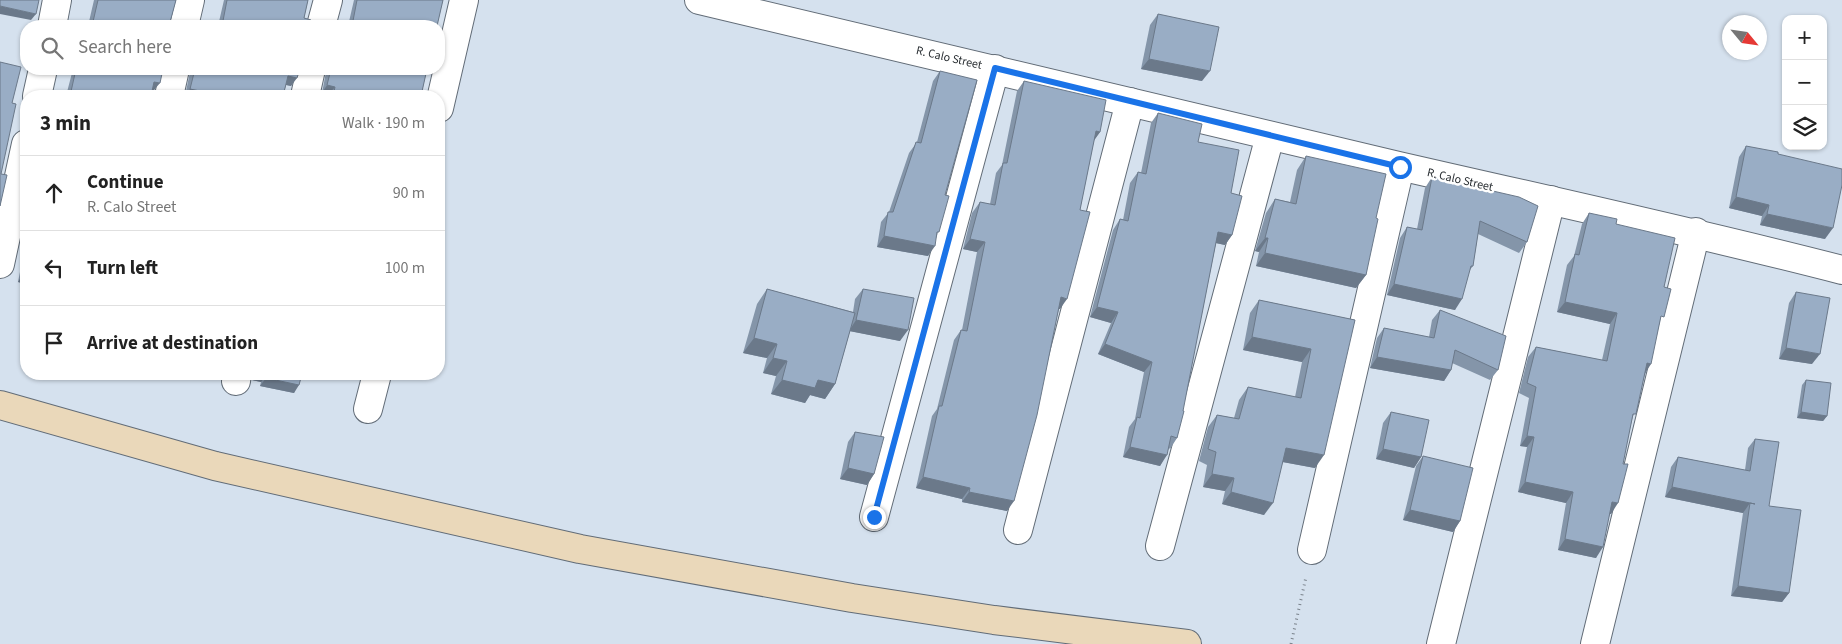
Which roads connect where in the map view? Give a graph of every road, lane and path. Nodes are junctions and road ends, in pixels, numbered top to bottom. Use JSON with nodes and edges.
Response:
{"nodes":[{"id":1,"x":58,"y":0,"type":"edge"},
{"id":2,"x":190,"y":0,"type":"edge"},
{"id":3,"x":328,"y":0,"type":"edge"},
{"id":4,"x":464,"y":0,"type":"edge"},
{"id":5,"x":699,"y":0,"type":"edge"},
{"id":6,"x":53,"y":20,"type":"edge"},
{"id":7,"x":185,"y":20,"type":"edge"},
{"id":8,"x":323,"y":20,"type":"edge"},
{"id":9,"x":995,"y":68,"type":"junction"},
{"id":10,"x":41,"y":75,"type":"edge"},
{"id":11,"x":174,"y":75,"type":"edge"},
{"id":12,"x":309,"y":75,"type":"edge"},
{"id":13,"x":37,"y":90,"type":"edge"},
{"id":14,"x":170,"y":90,"type":"edge"},
{"id":15,"x":306,"y":90,"type":"edge"},
{"id":16,"x":443,"y":90,"type":"edge"},
{"id":17,"x":1130,"y":102,"type":"junction"},
{"id":18,"x":1270,"y":136,"type":"junction"},
{"id":19,"x":1400,"y":167,"type":"junction"},
{"id":20,"x":20,"y":172,"type":"edge"},
{"id":21,"x":1551,"y":200,"type":"junction"},
{"id":22,"x":1696,"y":232,"type":"junction"},
{"id":23,"x":0,"y":264,"type":"edge"},
{"id":24,"x":1842,"y":270,"type":"edge"},
{"id":25,"x":376,"y":380,"type":"edge"},
{"id":26,"x":0,"y":405,"type":"edge"},
{"id":27,"x":368,"y":410,"type":"dead end"},
{"id":28,"x":874,"y":517,"type":"dead end"},
{"id":29,"x":1018,"y":530,"type":"dead end"},
{"id":30,"x":1160,"y":546,"type":"dead end"},
{"id":31,"x":1312,"y":550,"type":"joint"},
{"id":32,"x":1187,"y":644,"type":"edge"},
{"id":33,"x":1291,"y":644,"type":"edge"},
{"id":34,"x":1441,"y":644,"type":"edge"},
{"id":35,"x":1595,"y":644,"type":"edge"}],
"edges":[{"from":1,"to":6,"type":"street"},
{"from":2,"to":7,"type":"street"},
{"from":3,"to":8,"type":"street"},
{"from":4,"to":16,"type":"street"},
{"from":5,"to":9,"type":"street","name":"R. Calo Street"},
{"from":9,"to":17,"type":"street","name":"R. Calo Street"},
{"from":9,"to":28,"type":"street"},
{"from":10,"to":13,"type":"street"},
{"from":11,"to":14,"type":"street"},
{"from":12,"to":15,"type":"street"},
{"from":17,"to":18,"type":"street","name":"R. Calo Street"},
{"from":17,"to":29,"type":"street"},
{"from":18,"to":19,"type":"street","name":"R. Calo Street"},
{"from":18,"to":30,"type":"street"},
{"from":19,"to":21,"type":"street","name":"R. Calo Street"},
{"from":19,"to":31,"type":"street"},
{"from":20,"to":23,"type":"street"},
{"from":21,"to":22,"type":"street","name":"R. Calo Street"},
{"from":21,"to":34,"type":"street"},
{"from":22,"to":24,"type":"street","name":"R. Calo Street"},
{"from":22,"to":35,"type":"street"},
{"from":25,"to":27,"type":"street"},
{"from":26,"to":32,"type":"main road"},
{"from":31,"to":33,"type":"path"}]}
